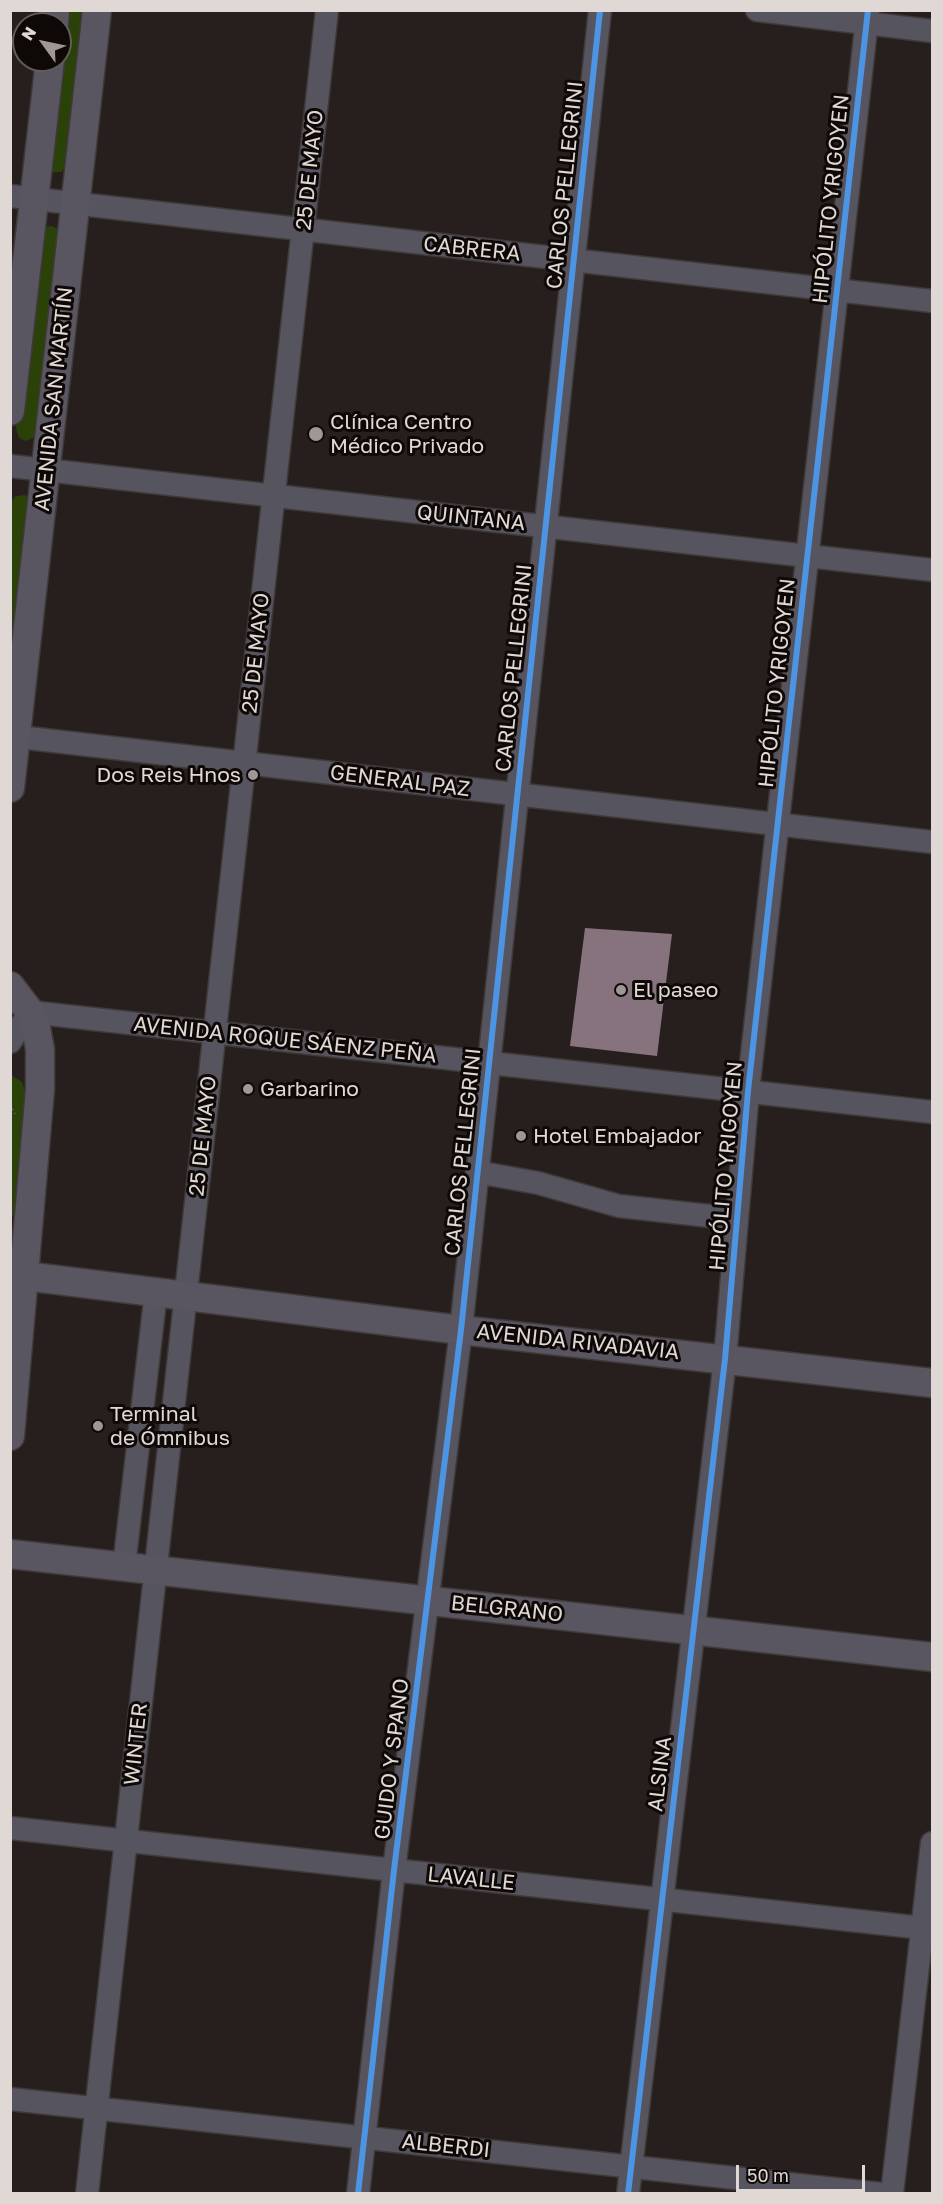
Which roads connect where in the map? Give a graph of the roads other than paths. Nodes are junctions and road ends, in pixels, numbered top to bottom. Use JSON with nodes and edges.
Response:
{"nodes":[{"id":1,"x":97,"y":10,"type":"edge"},
{"id":2,"x":327,"y":10,"type":"edge"},
{"id":3,"x":600,"y":10,"type":"edge"},
{"id":4,"x":757,"y":10,"type":"edge"},
{"id":5,"x":867,"y":17,"type":"edge"},
{"id":6,"x":933,"y":30,"type":"edge"},
{"id":7,"x":48,"y":72,"type":"edge"},
{"id":8,"x":22,"y":198,"type":"edge"},
{"id":9,"x":75,"y":204,"type":"junction"},
{"id":10,"x":303,"y":230,"type":"junction"},
{"id":11,"x":573,"y":260,"type":"junction"},
{"id":12,"x":837,"y":291,"type":"junction"},
{"id":13,"x":933,"y":301,"type":"edge"},
{"id":14,"x":10,"y":411,"type":"edge"},
{"id":15,"x":10,"y":466,"type":"edge"},
{"id":16,"x":46,"y":470,"type":"junction"},
{"id":17,"x":274,"y":496,"type":"junction"},
{"id":18,"x":545,"y":526,"type":"junction"},
{"id":19,"x":808,"y":556,"type":"junction"},
{"id":20,"x":933,"y":570,"type":"edge"},
{"id":21,"x":13,"y":736,"type":"edge"},
{"id":22,"x":244,"y":763,"type":"junction"},
{"id":23,"x":10,"y":788,"type":"edge"},
{"id":24,"x":517,"y":794,"type":"junction"},
{"id":25,"x":778,"y":824,"type":"junction"},
{"id":26,"x":933,"y":842,"type":"edge"},
{"id":27,"x":10,"y":986,"type":"edge"},
{"id":28,"x":30,"y":1012,"type":"junction"},
{"id":29,"x":214,"y":1033,"type":"junction"},
{"id":30,"x":10,"y":1042,"type":"edge"},
{"id":31,"x":489,"y":1063,"type":"junction"},
{"id":32,"x":748,"y":1091,"type":"junction"},
{"id":33,"x":933,"y":1112,"type":"edge"},
{"id":34,"x":477,"y":1172,"type":"junction"},
{"id":35,"x":737,"y":1219,"type":"junction"},
{"id":36,"x":18,"y":1273,"type":"edge"},
{"id":37,"x":156,"y":1292,"type":"junction"},
{"id":38,"x":186,"y":1296,"type":"junction"},
{"id":39,"x":461,"y":1329,"type":"junction"},
{"id":40,"x":725,"y":1359,"type":"junction"},
{"id":41,"x":933,"y":1383,"type":"edge"},
{"id":42,"x":10,"y":1436,"type":"edge"},
{"id":43,"x":10,"y":1554,"type":"edge"},
{"id":44,"x":124,"y":1566,"type":"junction"},
{"id":45,"x":156,"y":1569,"type":"junction"},
{"id":46,"x":429,"y":1600,"type":"junction"},
{"id":47,"x":693,"y":1630,"type":"junction"},
{"id":48,"x":933,"y":1657,"type":"edge"},
{"id":49,"x":10,"y":1828,"type":"edge"},
{"id":50,"x":125,"y":1841,"type":"junction"},
{"id":51,"x":933,"y":1843,"type":"edge"},
{"id":52,"x":394,"y":1870,"type":"junction"},
{"id":53,"x":662,"y":1899,"type":"junction"},
{"id":54,"x":928,"y":1928,"type":"edge"},
{"id":55,"x":10,"y":2099,"type":"edge"},
{"id":56,"x":97,"y":2108,"type":"junction"},
{"id":57,"x":365,"y":2137,"type":"junction"},
{"id":58,"x":631,"y":2166,"type":"junction"},
{"id":59,"x":87,"y":2193,"type":"edge"},
{"id":60,"x":358,"y":2193,"type":"edge"},
{"id":61,"x":628,"y":2193,"type":"edge"},
{"id":62,"x":880,"y":2193,"type":"edge"},
{"id":63,"x":892,"y":2193,"type":"edge"}],
"edges":[{"from":1,"to":9,"type":"main road","name":"AVENIDA SAN MARTÍN"},
{"from":2,"to":10,"type":"street","name":"25 DE MAYO"},
{"from":3,"to":11,"type":"street","name":"CARLOS PELLEGRINI"},
{"from":4,"to":5,"type":"street"},
{"from":5,"to":6,"type":"street"},
{"from":5,"to":12,"type":"street","name":"HIPÓLITO YRIGOYEN"},
{"from":7,"to":8,"type":"main road","name":"AVENIDA SAN MARTÍN"},
{"from":8,"to":9,"type":"street","name":"CABRERA"},
{"from":8,"to":14,"type":"main road","name":"AVENIDA SAN MARTÍN"},
{"from":9,"to":10,"type":"street","name":"CABRERA"},
{"from":9,"to":16,"type":"main road","name":"AVENIDA SAN MARTÍN"},
{"from":10,"to":11,"type":"street","name":"CABRERA"},
{"from":10,"to":17,"type":"street","name":"25 DE MAYO"},
{"from":11,"to":12,"type":"street","name":"CABRERA"},
{"from":11,"to":18,"type":"street","name":"CARLOS PELLEGRINI"},
{"from":12,"to":13,"type":"street","name":"CABRERA"},
{"from":12,"to":19,"type":"street","name":"HIPÓLITO YRIGOYEN"},
{"from":15,"to":16,"type":"street","name":"QUINTANA"},
{"from":16,"to":17,"type":"street","name":"QUINTANA"},
{"from":16,"to":21,"type":"main road","name":"AVENIDA SAN MARTÍN"},
{"from":17,"to":18,"type":"street","name":"QUINTANA"},
{"from":17,"to":22,"type":"street","name":"25 DE MAYO"},
{"from":18,"to":19,"type":"street","name":"QUINTANA"},
{"from":18,"to":24,"type":"street","name":"CARLOS PELLEGRINI"},
{"from":19,"to":20,"type":"street","name":"QUINTANA"},
{"from":19,"to":25,"type":"street","name":"HIPÓLITO YRIGOYEN"},
{"from":21,"to":22,"type":"street","name":"GENERAL PAZ"},
{"from":21,"to":23,"type":"main road","name":"AVENIDA SAN MARTÍN"},
{"from":22,"to":24,"type":"street","name":"GENERAL PAZ"},
{"from":22,"to":29,"type":"street","name":"25 DE MAYO"},
{"from":24,"to":25,"type":"street","name":"GENERAL PAZ"},
{"from":24,"to":31,"type":"street","name":"CARLOS PELLEGRINI"},
{"from":25,"to":26,"type":"street","name":"GENERAL PAZ"},
{"from":25,"to":32,"type":"street","name":"HIPÓLITO YRIGOYEN"},
{"from":27,"to":28,"type":"main road"},
{"from":28,"to":29,"type":"street","name":"AVENIDA ROQUE SÁENZ PEÑA"},
{"from":28,"to":30,"type":"street"},
{"from":28,"to":36,"type":"main road"},
{"from":29,"to":31,"type":"street","name":"AVENIDA ROQUE SÁENZ PEÑA"},
{"from":29,"to":38,"type":"street","name":"25 DE MAYO"},
{"from":31,"to":32,"type":"street","name":"AVENIDA ROQUE SÁENZ PEÑA"},
{"from":31,"to":34,"type":"street","name":"CARLOS PELLEGRINI"},
{"from":32,"to":33,"type":"street","name":"AVENIDA ROQUE SÁENZ PEÑA"},
{"from":32,"to":35,"type":"street","name":"HIPÓLITO YRIGOYEN"},
{"from":34,"to":35,"type":"street"},
{"from":34,"to":39,"type":"street","name":"CARLOS PELLEGRINI"},
{"from":35,"to":40,"type":"street","name":"HIPÓLITO YRIGOYEN"},
{"from":36,"to":37,"type":"main road","name":"AVENIDA RIVADAVIA"},
{"from":36,"to":42,"type":"main road"},
{"from":37,"to":38,"type":"main road","name":"AVENIDA RIVADAVIA"},
{"from":37,"to":44,"type":"street"},
{"from":38,"to":39,"type":"main road","name":"AVENIDA RIVADAVIA"},
{"from":38,"to":45,"type":"street","name":"WINTER"},
{"from":39,"to":40,"type":"main road","name":"AVENIDA RIVADAVIA"},
{"from":39,"to":46,"type":"street","name":"GUIDO Y SPANO"},
{"from":40,"to":41,"type":"main road","name":"AVENIDA RIVADAVIA"},
{"from":40,"to":47,"type":"street","name":"ALSINA"},
{"from":43,"to":44,"type":"main road","name":"BELGRANO"},
{"from":44,"to":45,"type":"main road","name":"BELGRANO"},
{"from":45,"to":46,"type":"main road","name":"BELGRANO"},
{"from":45,"to":50,"type":"street","name":"WINTER"},
{"from":46,"to":47,"type":"main road","name":"BELGRANO"},
{"from":46,"to":52,"type":"street","name":"GUIDO Y SPANO"},
{"from":47,"to":48,"type":"main road","name":"BELGRANO"},
{"from":47,"to":53,"type":"street","name":"ALSINA"},
{"from":49,"to":50,"type":"street","name":"LAVALLE"},
{"from":50,"to":52,"type":"street","name":"LAVALLE"},
{"from":50,"to":56,"type":"street","name":"WINTER"},
{"from":51,"to":54,"type":"street"},
{"from":52,"to":53,"type":"street","name":"LAVALLE"},
{"from":52,"to":57,"type":"street","name":"GUIDO Y SPANO"},
{"from":53,"to":54,"type":"street","name":"LAVALLE"},
{"from":53,"to":58,"type":"street","name":"ALSINA"},
{"from":54,"to":63,"type":"street"},
{"from":55,"to":56,"type":"street","name":"ALBERDI"},
{"from":56,"to":57,"type":"street","name":"ALBERDI"},
{"from":56,"to":59,"type":"street","name":"WINTER"},
{"from":57,"to":58,"type":"street","name":"ALBERDI"},
{"from":57,"to":60,"type":"street","name":"GUIDO Y SPANO"},
{"from":58,"to":61,"type":"street","name":"ALSINA"},
{"from":58,"to":62,"type":"street","name":"ALBERDI"}]}
